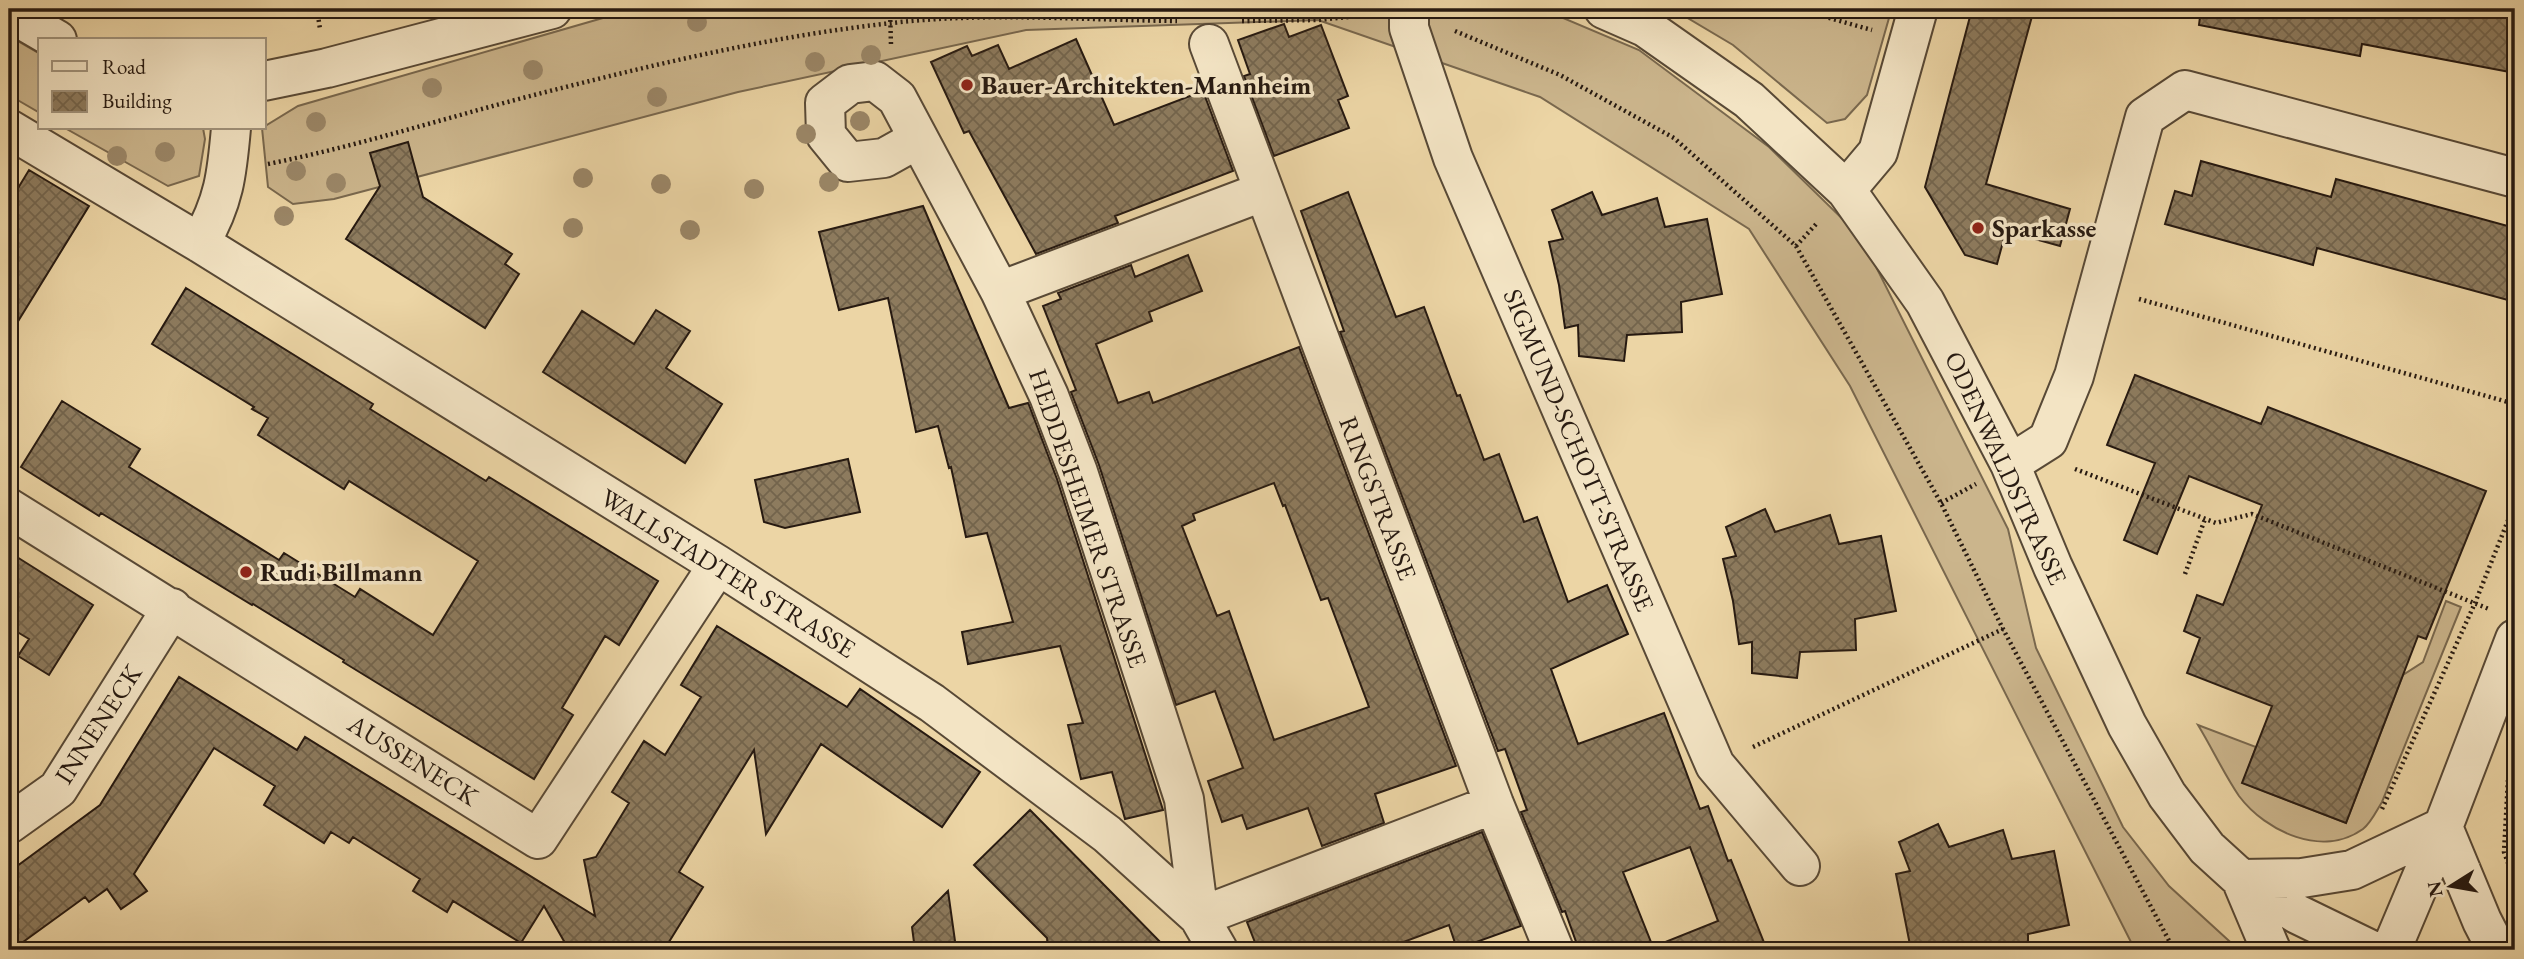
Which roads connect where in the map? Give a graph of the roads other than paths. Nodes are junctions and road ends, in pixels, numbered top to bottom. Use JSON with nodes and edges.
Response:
{"nodes":[{"id":1,"x":552,"y":9,"type":"edge"},
{"id":2,"x":1604,"y":9,"type":"edge"},
{"id":3,"x":1409,"y":10,"type":"edge"},
{"id":4,"x":9,"y":12,"type":"edge"},
{"id":5,"x":1914,"y":25,"type":"edge"},
{"id":6,"x":1209,"y":29,"type":"road end"},
{"id":7,"x":54,"y":38,"type":"edge"},
{"id":8,"x":266,"y":81,"type":"edge"},
{"id":9,"x":9,"y":129,"type":"edge"},
{"id":10,"x":231,"y":130,"type":"edge"},
{"id":11,"x":918,"y":139,"type":"dead end"},
{"id":12,"x":2515,"y":178,"type":"edge"},
{"id":13,"x":1846,"y":190,"type":"junction"},
{"id":14,"x":1262,"y":192,"type":"junction"},
{"id":15,"x":200,"y":243,"type":"junction"},
{"id":16,"x":1000,"y":290,"type":"junction"},
{"id":17,"x":2010,"y":464,"type":"junction"},
{"id":18,"x":9,"y":508,"type":"edge"},
{"id":19,"x":718,"y":565,"type":"junction"},
{"id":20,"x":172,"y":608,"type":"junction"},
{"id":21,"x":2505,"y":625,"type":"edge"},
{"id":22,"x":1494,"y":804,"type":"junction"},
{"id":23,"x":9,"y":824,"type":"edge"},
{"id":24,"x":2443,"y":827,"type":"junction"},
{"id":25,"x":1800,"y":866,"type":"dead end"},
{"id":26,"x":2241,"y":879,"type":"junction"},
{"id":27,"x":1199,"y":917,"type":"junction"},
{"id":28,"x":1218,"y":950,"type":"edge"},
{"id":29,"x":1554,"y":950,"type":"edge"},
{"id":30,"x":2272,"y":950,"type":"edge"},
{"id":31,"x":2371,"y":950,"type":"edge"},
{"id":32,"x":2391,"y":950,"type":"edge"},
{"id":33,"x":2497,"y":950,"type":"edge"}],
"edges":[{"from":1,"to":8,"type":"street"},
{"from":2,"to":13,"type":"street","name":"ODENWALDSTRASSE"},
{"from":3,"to":25,"type":"street","name":"SIGMUND-SCHOTT-STRASSE"},
{"from":4,"to":7,"type":"street"},
{"from":5,"to":13,"type":"street"},
{"from":6,"to":14,"type":"street","name":"RINGSTRASSE"},
{"from":9,"to":15,"type":"street","name":"WALLSTADTER STRASSE"},
{"from":10,"to":15,"type":"street"},
{"from":11,"to":16,"type":"street","name":"HEDDESHEIMER STRASSE"},
{"from":12,"to":17,"type":"street"},
{"from":13,"to":17,"type":"street","name":"ODENWALDSTRASSE"},
{"from":14,"to":16,"type":"street"},
{"from":14,"to":22,"type":"street","name":"RINGSTRASSE"},
{"from":15,"to":19,"type":"street","name":"WALLSTADTER STRASSE"},
{"from":16,"to":27,"type":"street","name":"HEDDESHEIMER STRASSE"},
{"from":17,"to":26,"type":"street","name":"ODENWALDSTRASSE"},
{"from":18,"to":20,"type":"street","name":"AUSSENECK"},
{"from":19,"to":20,"type":"street","name":"AUSSENECK"},
{"from":19,"to":27,"type":"street","name":"WALLSTADTER STRASSE"},
{"from":20,"to":23,"type":"street","name":"INNENECK"},
{"from":21,"to":24,"type":"street"},
{"from":22,"to":27,"type":"street"},
{"from":22,"to":29,"type":"street","name":"RINGSTRASSE"},
{"from":24,"to":26,"type":"street"},
{"from":24,"to":32,"type":"street"},
{"from":24,"to":33,"type":"street"},
{"from":26,"to":30,"type":"street"},
{"from":26,"to":31,"type":"street","name":"ODENWALDSTRASSE"},
{"from":27,"to":28,"type":"street","name":"WALLSTADTER STRASSE"}]}
